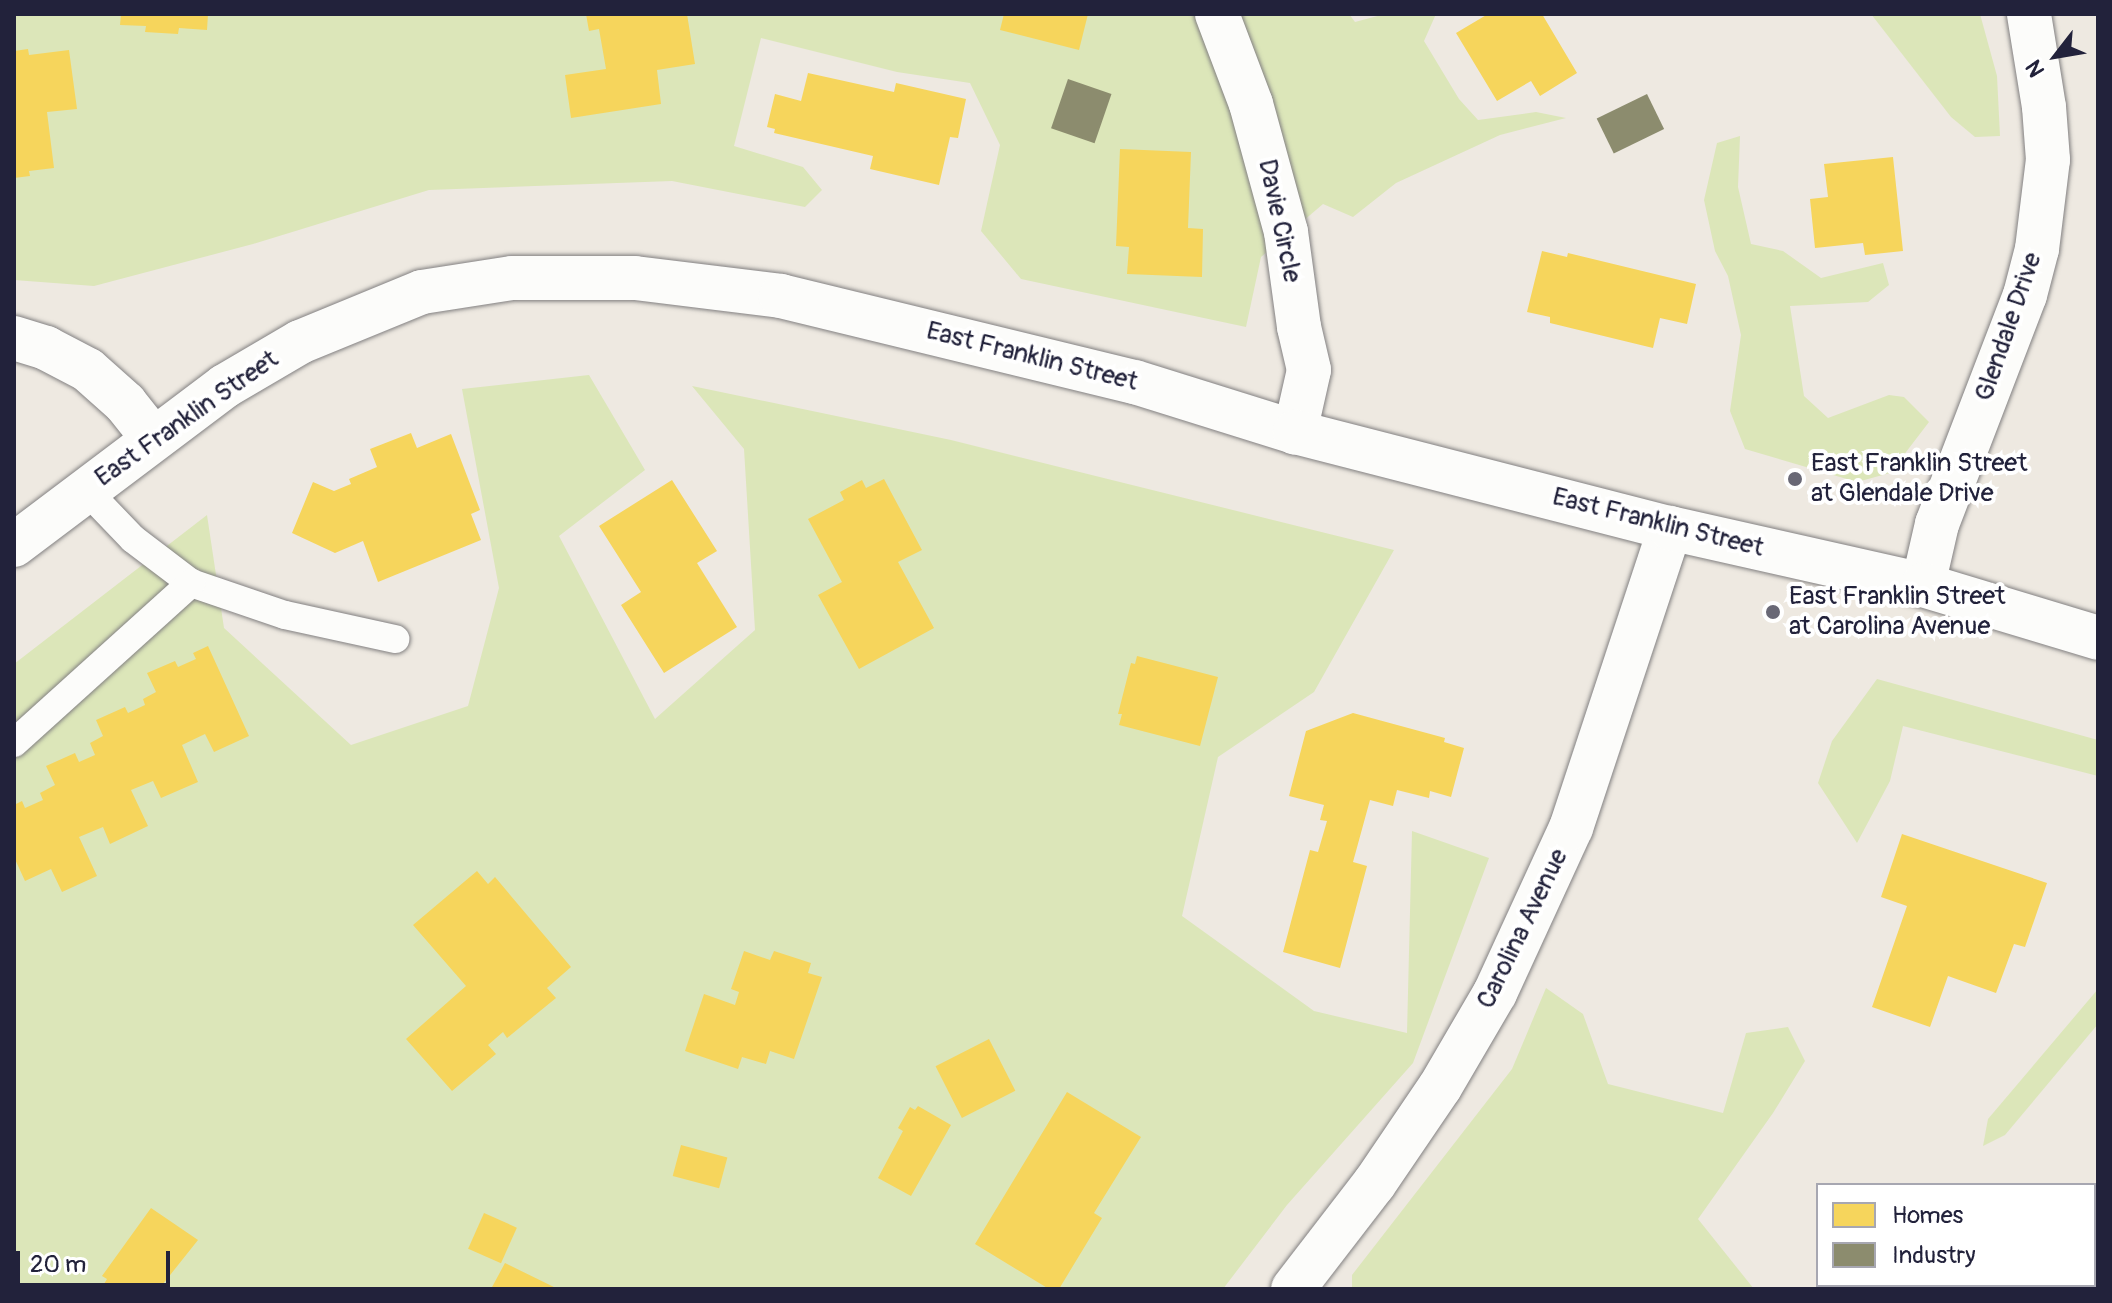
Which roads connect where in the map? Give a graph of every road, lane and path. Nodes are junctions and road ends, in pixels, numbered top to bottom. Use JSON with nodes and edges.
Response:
{"nodes":[{"id":1,"x":1217,"y":14,"type":"edge"},
{"id":2,"x":2029,"y":14,"type":"edge"},
{"id":3,"x":14,"y":338,"type":"edge"},
{"id":4,"x":1295,"y":432,"type":"junction"},
{"id":5,"x":152,"y":437,"type":"junction"},
{"id":6,"x":85,"y":489,"type":"junction"},
{"id":7,"x":1670,"y":528,"type":"junction"},
{"id":8,"x":14,"y":545,"type":"edge"},
{"id":9,"x":191,"y":583,"type":"junction"},
{"id":10,"x":1923,"y":585,"type":"junction"},
{"id":11,"x":2098,"y":638,"type":"edge"},
{"id":12,"x":395,"y":639,"type":"dead end"},
{"id":13,"x":14,"y":743,"type":"edge"},
{"id":14,"x":1293,"y":1289,"type":"edge"}],
"edges":[{"from":1,"to":4,"type":"main road","name":"Davie Circle"},
{"from":2,"to":10,"type":"main road","name":"Glendale Drive"},
{"from":3,"to":5,"type":"main road"},
{"from":4,"to":5,"type":"main road","name":"East Franklin Street"},
{"from":4,"to":7,"type":"main road","name":"East Franklin Street"},
{"from":5,"to":6,"type":"main road","name":"East Franklin Street"},
{"from":6,"to":8,"type":"main road","name":"East Franklin Street"},
{"from":6,"to":9,"type":"lane"},
{"from":7,"to":10,"type":"main road","name":"East Franklin Street"},
{"from":7,"to":14,"type":"main road","name":"Carolina Avenue"},
{"from":9,"to":12,"type":"lane"},
{"from":9,"to":13,"type":"lane"},
{"from":10,"to":11,"type":"main road","name":"East Franklin Street"}]}
